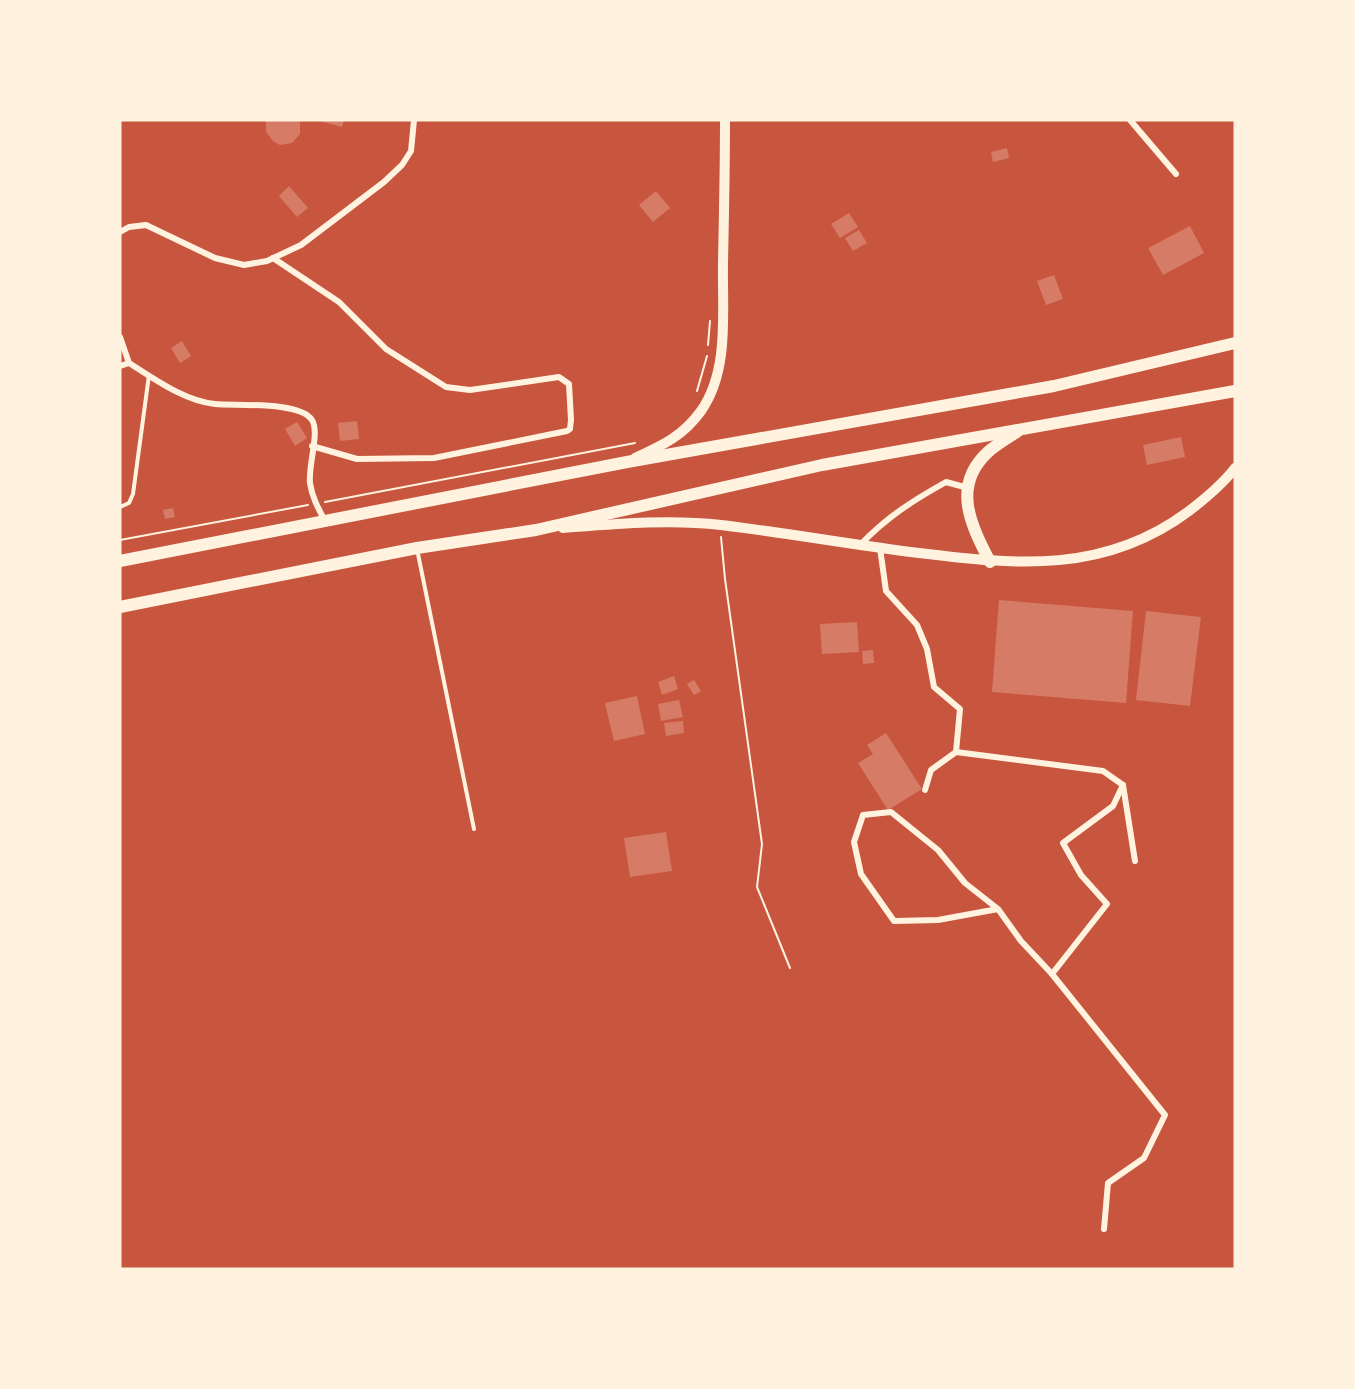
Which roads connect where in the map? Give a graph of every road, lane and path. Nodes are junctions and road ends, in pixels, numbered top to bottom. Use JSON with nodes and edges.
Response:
{"nodes":[{"id":1,"x":414,"y":120,"type":"edge"},
{"id":2,"x":725,"y":120,"type":"edge"},
{"id":3,"x":1130,"y":120,"type":"edge"},
{"id":4,"x":1176,"y":174,"type":"dead end"},
{"id":5,"x":120,"y":232,"type":"edge"},
{"id":6,"x":273,"y":258,"type":"junction"},
{"id":7,"x":710,"y":319,"type":"dead end"},
{"id":8,"x":120,"y":337,"type":"edge"},
{"id":9,"x":1231,"y":344,"type":"edge"},
{"id":10,"x":129,"y":363,"type":"junction"},
{"id":11,"x":120,"y":366,"type":"edge"},
{"id":12,"x":149,"y":375,"type":"junction"},
{"id":13,"x":1234,"y":391,"type":"edge"},
{"id":14,"x":697,"y":393,"type":"dead end"},
{"id":15,"x":1023,"y":428,"type":"junction"},
{"id":16,"x":636,"y":443,"type":"dead end"},
{"id":17,"x":312,"y":446,"type":"junction"},
{"id":18,"x":627,"y":462,"type":"junction"},
{"id":19,"x":1235,"y":468,"type":"edge"},
{"id":20,"x":968,"y":488,"type":"junction"},
{"id":21,"x":316,"y":504,"type":"junction"},
{"id":22,"x":120,"y":507,"type":"edge"},
{"id":23,"x":325,"y":522,"type":"junction"},
{"id":24,"x":719,"y":525,"type":"junction"},
{"id":25,"x":536,"y":530,"type":"junction"},
{"id":26,"x":120,"y":540,"type":"edge"},
{"id":27,"x":860,"y":545,"type":"junction"},
{"id":28,"x":417,"y":548,"type":"junction"},
{"id":29,"x":880,"y":548,"type":"junction"},
{"id":30,"x":120,"y":561,"type":"edge"},
{"id":31,"x":990,"y":562,"type":"junction"},
{"id":32,"x":120,"y":607,"type":"edge"},
{"id":33,"x":956,"y":752,"type":"junction"},
{"id":34,"x":1123,"y":785,"type":"junction"},
{"id":35,"x":925,"y":790,"type":"dead end"},
{"id":36,"x":474,"y":830,"type":"dead end"},
{"id":37,"x":1135,"y":861,"type":"dead end"},
{"id":38,"x":998,"y":909,"type":"junction"},
{"id":39,"x":790,"y":968,"type":"dead end"},
{"id":40,"x":1052,"y":974,"type":"junction"},
{"id":41,"x":1104,"y":1229,"type":"dead end"}],
"edges":[{"from":1,"to":6,"type":"street"},
{"from":2,"to":18,"type":"main road"},
{"from":3,"to":4,"type":"street"},
{"from":5,"to":6,"type":"street"},
{"from":6,"to":17,"type":"street"},
{"from":7,"to":14,"type":"path"},
{"from":8,"to":10,"type":"street"},
{"from":9,"to":18,"type":"highway"},
{"from":10,"to":11,"type":"street"},
{"from":10,"to":12,"type":"street"},
{"from":12,"to":17,"type":"street"},
{"from":12,"to":22,"type":"lane"},
{"from":13,"to":15,"type":"highway"},
{"from":15,"to":20,"type":"highway"},
{"from":15,"to":25,"type":"highway"},
{"from":16,"to":21,"type":"path"},
{"from":17,"to":21,"type":"street"},
{"from":18,"to":23,"type":"highway"},
{"from":19,"to":31,"type":"main road"},
{"from":20,"to":27,"type":"street"},
{"from":20,"to":31,"type":"highway"},
{"from":21,"to":23,"type":"street"},
{"from":21,"to":26,"type":"path"},
{"from":23,"to":30,"type":"highway"},
{"from":24,"to":25,"type":"main road"},
{"from":24,"to":27,"type":"main road"},
{"from":24,"to":39,"type":"path"},
{"from":25,"to":28,"type":"highway"},
{"from":27,"to":29,"type":"main road"},
{"from":28,"to":32,"type":"highway"},
{"from":28,"to":36,"type":"lane"},
{"from":29,"to":31,"type":"main road"},
{"from":29,"to":33,"type":"street"},
{"from":33,"to":34,"type":"street"},
{"from":33,"to":35,"type":"street"},
{"from":34,"to":37,"type":"street"},
{"from":34,"to":40,"type":"street"},
{"from":38,"to":38,"type":"street"},
{"from":38,"to":40,"type":"street"},
{"from":40,"to":41,"type":"street"}]}
